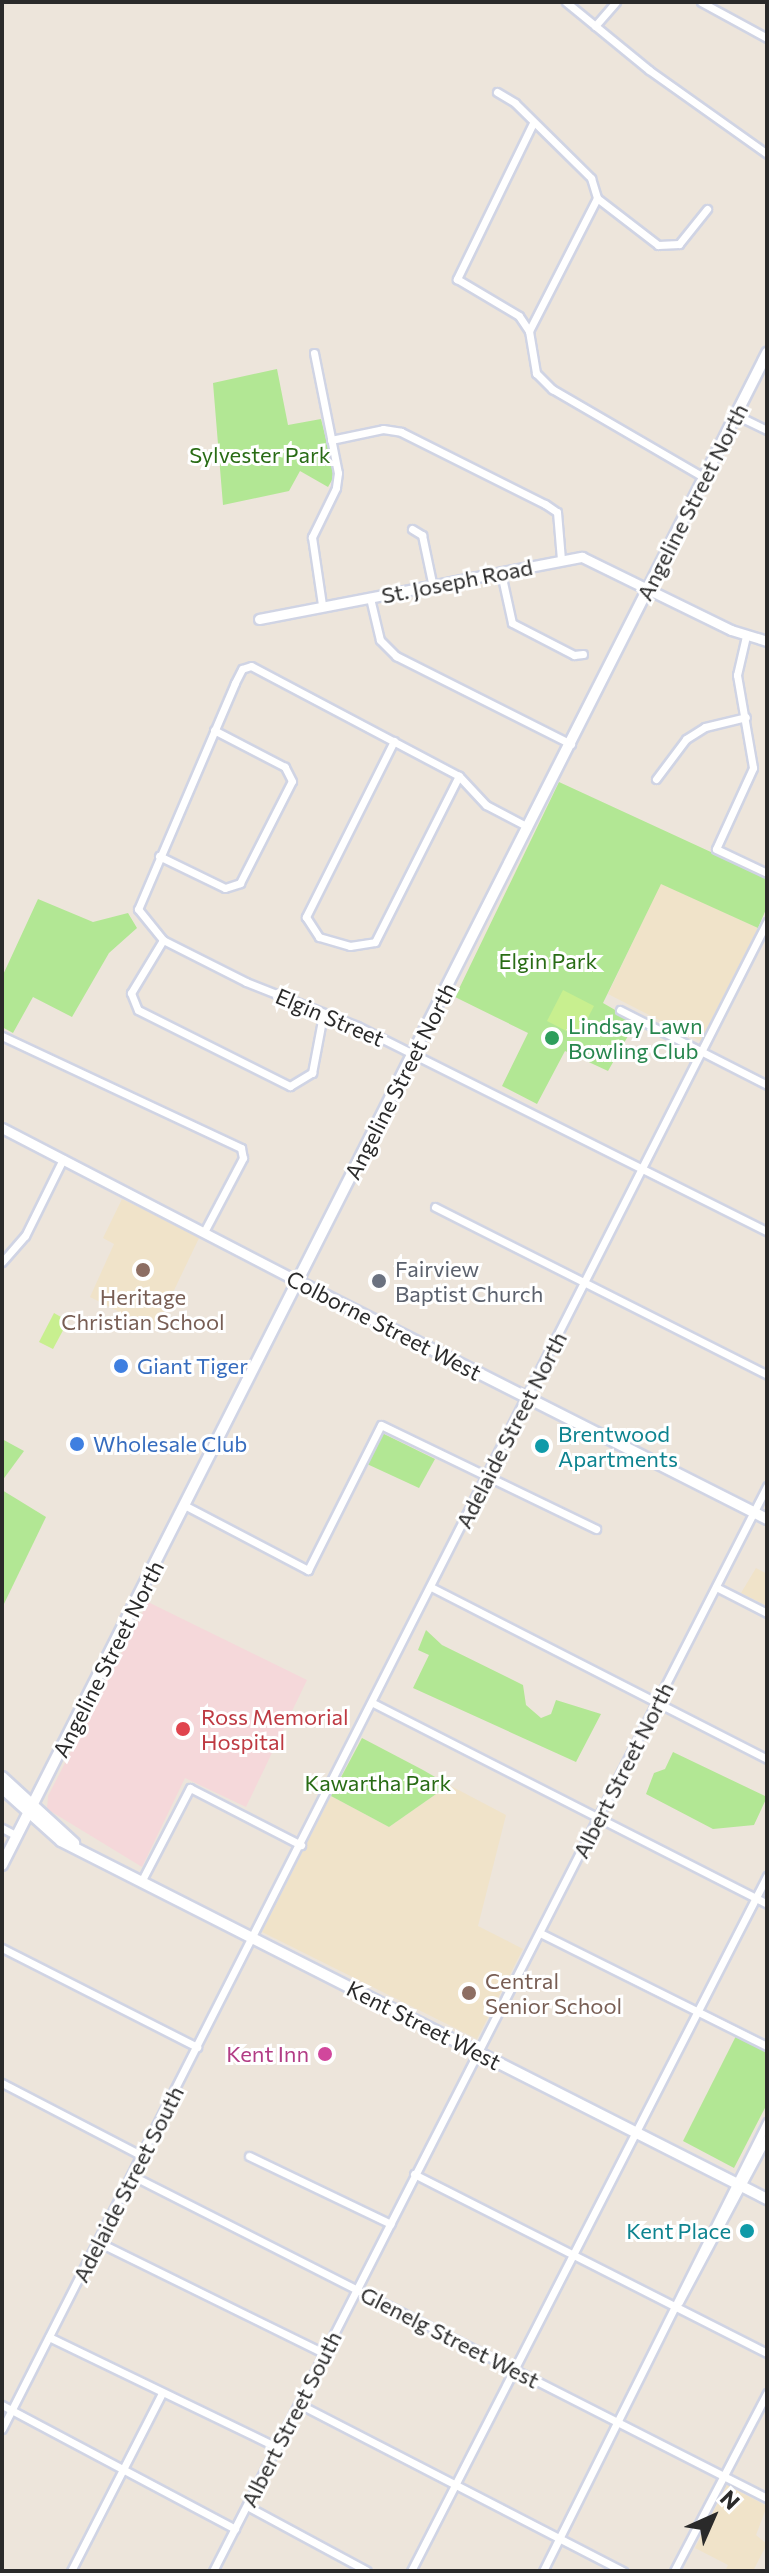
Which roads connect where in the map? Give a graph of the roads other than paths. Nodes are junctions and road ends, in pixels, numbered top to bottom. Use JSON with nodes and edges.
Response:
{"nodes":[{"id":1,"x":566,"y":2,"type":"edge"},
{"id":2,"x":616,"y":2,"type":"edge"},
{"id":3,"x":701,"y":2,"type":"edge"},
{"id":4,"x":595,"y":26,"type":"junction"},
{"id":5,"x":767,"y":38,"type":"edge"},
{"id":6,"x":497,"y":92,"type":"dead end"},
{"id":7,"x":533,"y":123,"type":"junction"},
{"id":8,"x":767,"y":154,"type":"edge"},
{"id":9,"x":597,"y":198,"type":"junction"},
{"id":10,"x":707,"y":209,"type":"dead end"},
{"id":11,"x":529,"y":331,"type":"junction"},
{"id":12,"x":314,"y":353,"type":"dead end"},
{"id":13,"x":767,"y":353,"type":"edge"},
{"id":14,"x":736,"y":415,"type":"junction"},
{"id":15,"x":767,"y":430,"type":"edge"},
{"id":16,"x":331,"y":440,"type":"junction"},
{"id":17,"x":705,"y":478,"type":"junction"},
{"id":18,"x":412,"y":529,"type":"dead end"},
{"id":19,"x":561,"y":560,"type":"junction"},
{"id":20,"x":501,"y":573,"type":"junction"},
{"id":21,"x":433,"y":587,"type":"junction"},
{"id":22,"x":650,"y":587,"type":"junction"},
{"id":23,"x":370,"y":598,"type":"junction"},
{"id":24,"x":322,"y":605,"type":"junction"},
{"id":25,"x":259,"y":619,"type":"dead end"},
{"id":26,"x":746,"y":636,"type":"junction"},
{"id":27,"x":767,"y":641,"type":"edge"},
{"id":28,"x":583,"y":654,"type":"dead end"},
{"id":29,"x":746,"y":717,"type":"junction"},
{"id":30,"x":214,"y":730,"type":"junction"},
{"id":31,"x":394,"y":741,"type":"junction"},
{"id":32,"x":571,"y":744,"type":"junction"},
{"id":33,"x":459,"y":776,"type":"junction"},
{"id":34,"x":656,"y":779,"type":"dead end"},
{"id":35,"x":528,"y":827,"type":"junction"},
{"id":36,"x":159,"y":856,"type":"junction"},
{"id":37,"x":767,"y":873,"type":"edge"},
{"id":38,"x":767,"y":922,"type":"edge"},
{"id":39,"x":764,"y":934,"type":"edge"},
{"id":40,"x":163,"y":940,"type":"junction"},
{"id":41,"x":620,"y":1010,"type":"dead end"},
{"id":42,"x":323,"y":1015,"type":"junction"},
{"id":43,"x":2,"y":1036,"type":"edge"},
{"id":44,"x":703,"y":1052,"type":"junction"},
{"id":45,"x":413,"y":1054,"type":"junction"},
{"id":46,"x":767,"y":1085,"type":"edge"},
{"id":47,"x":2,"y":1128,"type":"edge"},
{"id":48,"x":63,"y":1159,"type":"junction"},
{"id":49,"x":644,"y":1169,"type":"junction"},
{"id":50,"x":435,"y":1207,"type":"dead end"},
{"id":51,"x":767,"y":1231,"type":"edge"},
{"id":52,"x":204,"y":1232,"type":"junction"},
{"id":53,"x":2,"y":1262,"type":"edge"},
{"id":54,"x":297,"y":1281,"type":"junction"},
{"id":55,"x":586,"y":1282,"type":"junction"},
{"id":56,"x":767,"y":1375,"type":"edge"},
{"id":57,"x":528,"y":1399,"type":"junction"},
{"id":58,"x":489,"y":1478,"type":"junction"},
{"id":59,"x":767,"y":1486,"type":"edge"},
{"id":60,"x":186,"y":1506,"type":"junction"},
{"id":61,"x":753,"y":1512,"type":"junction"},
{"id":62,"x":767,"y":1519,"type":"edge"},
{"id":63,"x":596,"y":1529,"type":"dead end"},
{"id":64,"x":431,"y":1587,"type":"junction"},
{"id":65,"x":716,"y":1587,"type":"junction"},
{"id":66,"x":767,"y":1613,"type":"edge"},
{"id":67,"x":373,"y":1703,"type":"junction"},
{"id":68,"x":657,"y":1703,"type":"junction"},
{"id":69,"x":767,"y":1759,"type":"edge"},
{"id":70,"x":2,"y":1777,"type":"edge"},
{"id":71,"x":2,"y":1788,"type":"edge"},
{"id":72,"x":30,"y":1811,"type":"junction"},
{"id":73,"x":600,"y":1817,"type":"junction"},
{"id":74,"x":2,"y":1828,"type":"edge"},
{"id":75,"x":17,"y":1836,"type":"junction"},
{"id":76,"x":301,"y":1845,"type":"junction"},
{"id":77,"x":2,"y":1865,"type":"edge"},
{"id":78,"x":767,"y":1876,"type":"edge"},
{"id":79,"x":141,"y":1882,"type":"junction"},
{"id":80,"x":756,"y":1898,"type":"junction"},
{"id":81,"x":767,"y":1904,"type":"edge"},
{"id":82,"x":540,"y":1933,"type":"junction"},
{"id":83,"x":253,"y":1938,"type":"junction"},
{"id":84,"x":2,"y":1948,"type":"edge"},
{"id":85,"x":698,"y":2011,"type":"junction"},
{"id":86,"x":767,"y":2046,"type":"edge"},
{"id":87,"x":197,"y":2047,"type":"junction"},
{"id":88,"x":479,"y":2054,"type":"junction"},
{"id":89,"x":2,"y":2083,"type":"edge"},
{"id":90,"x":767,"y":2122,"type":"edge"},
{"id":91,"x":637,"y":2133,"type":"junction"},
{"id":92,"x":767,"y":2137,"type":"edge"},
{"id":93,"x":142,"y":2156,"type":"junction"},
{"id":94,"x":249,"y":2156,"type":"dead end"},
{"id":95,"x":414,"y":2174,"type":"junction"},
{"id":96,"x":133,"y":2176,"type":"junction"},
{"id":97,"x":739,"y":2185,"type":"junction"},
{"id":98,"x":767,"y":2199,"type":"edge"},
{"id":99,"x":391,"y":2224,"type":"junction"},
{"id":100,"x":98,"y":2242,"type":"junction"},
{"id":101,"x":573,"y":2255,"type":"junction"},
{"id":102,"x":358,"y":2291,"type":"junction"},
{"id":103,"x":678,"y":2304,"type":"junction"},
{"id":104,"x":49,"y":2337,"type":"junction"},
{"id":105,"x":324,"y":2353,"type":"junction"},
{"id":106,"x":767,"y":2353,"type":"edge"},
{"id":107,"x":514,"y":2370,"type":"junction"},
{"id":108,"x":162,"y":2393,"type":"junction"},
{"id":109,"x":767,"y":2393,"type":"edge"},
{"id":110,"x":299,"y":2404,"type":"junction"},
{"id":111,"x":2,"y":2405,"type":"edge"},
{"id":112,"x":12,"y":2411,"type":"junction"},
{"id":113,"x":618,"y":2423,"type":"junction"},
{"id":114,"x":2,"y":2429,"type":"edge"},
{"id":115,"x":277,"y":2447,"type":"junction"},
{"id":116,"x":123,"y":2470,"type":"junction"},
{"id":117,"x":723,"y":2477,"type":"junction"},
{"id":118,"x":456,"y":2484,"type":"junction"},
{"id":119,"x":767,"y":2498,"type":"edge"},
{"id":120,"x":247,"y":2506,"type":"junction"},
{"id":121,"x":235,"y":2529,"type":"junction"},
{"id":122,"x":559,"y":2540,"type":"junction"},
{"id":123,"x":71,"y":2571,"type":"edge"},
{"id":124,"x":213,"y":2571,"type":"edge"},
{"id":125,"x":367,"y":2571,"type":"edge"},
{"id":126,"x":411,"y":2571,"type":"edge"},
{"id":127,"x":543,"y":2571,"type":"edge"},
{"id":128,"x":623,"y":2571,"type":"edge"},
{"id":129,"x":674,"y":2571,"type":"edge"}],
"edges":[{"from":1,"to":4,"type":"street"},
{"from":2,"to":4,"type":"street"},
{"from":3,"to":5,"type":"street"},
{"from":4,"to":8,"type":"street"},
{"from":6,"to":7,"type":"street"},
{"from":7,"to":9,"type":"street"},
{"from":7,"to":11,"type":"street"},
{"from":9,"to":10,"type":"street"},
{"from":9,"to":11,"type":"street"},
{"from":11,"to":17,"type":"street"},
{"from":12,"to":16,"type":"street"},
{"from":13,"to":14,"type":"main road","name":"Angeline Street North"},
{"from":14,"to":15,"type":"street"},
{"from":14,"to":17,"type":"main road","name":"Angeline Street North"},
{"from":16,"to":19,"type":"street"},
{"from":16,"to":24,"type":"street"},
{"from":17,"to":22,"type":"main road","name":"Angeline Street North"},
{"from":18,"to":21,"type":"street"},
{"from":19,"to":20,"type":"street","name":"St. Joseph Road"},
{"from":19,"to":22,"type":"street","name":"St. Joseph Road"},
{"from":20,"to":21,"type":"street","name":"St. Joseph Road"},
{"from":20,"to":28,"type":"street"},
{"from":21,"to":23,"type":"street","name":"St. Joseph Road"},
{"from":22,"to":26,"type":"street","name":"St. Joseph Road"},
{"from":22,"to":32,"type":"main road","name":"Angeline Street North"},
{"from":23,"to":24,"type":"street","name":"St. Joseph Road"},
{"from":23,"to":32,"type":"street"},
{"from":24,"to":25,"type":"street","name":"St. Joseph Road"},
{"from":26,"to":27,"type":"street","name":"St. Joseph Road"},
{"from":26,"to":29,"type":"street"},
{"from":29,"to":34,"type":"street"},
{"from":29,"to":37,"type":"street"},
{"from":30,"to":31,"type":"street","name":"Elgin Street"},
{"from":30,"to":36,"type":"street","name":"Elgin Street"},
{"from":30,"to":36,"type":"street"},
{"from":31,"to":33,"type":"street"},
{"from":31,"to":33,"type":"street"},
{"from":32,"to":35,"type":"main road","name":"Angeline Street North"},
{"from":33,"to":35,"type":"street"},
{"from":35,"to":45,"type":"main road","name":"Angeline Street North"},
{"from":36,"to":40,"type":"street","name":"Elgin Street"},
{"from":38,"to":39,"type":"street","name":"Adelaide Street North"},
{"from":39,"to":44,"type":"street","name":"Adelaide Street North"},
{"from":40,"to":42,"type":"street","name":"Elgin Street"},
{"from":40,"to":42,"type":"street"},
{"from":41,"to":44,"type":"street"},
{"from":42,"to":45,"type":"street","name":"Elgin Street"},
{"from":43,"to":52,"type":"street"},
{"from":44,"to":46,"type":"street"},
{"from":44,"to":49,"type":"street","name":"Adelaide Street North"},
{"from":45,"to":49,"type":"street","name":"Elgin Street"},
{"from":45,"to":54,"type":"main road","name":"Angeline Street North"},
{"from":47,"to":48,"type":"street","name":"Colborne Street West"},
{"from":48,"to":52,"type":"street","name":"Colborne Street West"},
{"from":48,"to":53,"type":"street"},
{"from":49,"to":51,"type":"street","name":"Elgin Street"},
{"from":49,"to":55,"type":"street","name":"Adelaide Street North"},
{"from":50,"to":55,"type":"street"},
{"from":52,"to":54,"type":"street","name":"Colborne Street West"},
{"from":54,"to":57,"type":"main road","name":"Colborne Street West"},
{"from":54,"to":60,"type":"main road","name":"Angeline Street North"},
{"from":55,"to":56,"type":"street"},
{"from":55,"to":57,"type":"street","name":"Adelaide Street North"},
{"from":57,"to":58,"type":"street","name":"Adelaide Street North"},
{"from":57,"to":61,"type":"main road","name":"Colborne Street West"},
{"from":58,"to":60,"type":"street"},
{"from":58,"to":63,"type":"street"},
{"from":58,"to":64,"type":"street","name":"Adelaide Street North"},
{"from":59,"to":61,"type":"street","name":"Albert Street North"},
{"from":60,"to":72,"type":"main road","name":"Angeline Street North"},
{"from":61,"to":62,"type":"main road","name":"Colborne Street West"},
{"from":61,"to":65,"type":"street","name":"Albert Street North"},
{"from":64,"to":67,"type":"street","name":"Adelaide Street North"},
{"from":64,"to":68,"type":"street"},
{"from":65,"to":66,"type":"street"},
{"from":65,"to":68,"type":"street","name":"Albert Street North"},
{"from":67,"to":73,"type":"street"},
{"from":67,"to":76,"type":"street","name":"Adelaide Street North"},
{"from":68,"to":69,"type":"street"},
{"from":68,"to":73,"type":"street","name":"Albert Street North"},
{"from":70,"to":72,"type":"main road","name":"Kent Street West"},
{"from":71,"to":72,"type":"main road","name":"Kent Street West"},
{"from":72,"to":75,"type":"main road","name":"Angeline Street North"},
{"from":72,"to":79,"type":"main road","name":"Kent Street West"},
{"from":73,"to":80,"type":"street"},
{"from":73,"to":82,"type":"street","name":"Albert Street North"},
{"from":74,"to":75,"type":"street"},
{"from":75,"to":77,"type":"main road","name":"Angeline Street North"},
{"from":76,"to":79,"type":"street"},
{"from":76,"to":83,"type":"street","name":"Adelaide Street North"},
{"from":78,"to":80,"type":"street"},
{"from":79,"to":83,"type":"main road","name":"Kent Street West"},
{"from":80,"to":81,"type":"street"},
{"from":80,"to":85,"type":"street"},
{"from":82,"to":85,"type":"street"},
{"from":82,"to":88,"type":"street","name":"Albert Street North"},
{"from":83,"to":87,"type":"street","name":"Adelaide Street South"},
{"from":83,"to":88,"type":"main road","name":"Kent Street West"},
{"from":84,"to":87,"type":"street"},
{"from":85,"to":86,"type":"street"},
{"from":85,"to":91,"type":"street"},
{"from":87,"to":93,"type":"street","name":"Adelaide Street South"},
{"from":88,"to":91,"type":"main road","name":"Kent Street West"},
{"from":88,"to":95,"type":"street","name":"Albert Street South"},
{"from":89,"to":93,"type":"street"},
{"from":90,"to":97,"type":"street"},
{"from":91,"to":97,"type":"main road","name":"Kent Street West"},
{"from":91,"to":101,"type":"street"},
{"from":92,"to":97,"type":"street"},
{"from":93,"to":96,"type":"street","name":"Adelaide Street South"},
{"from":94,"to":99,"type":"street"},
{"from":95,"to":99,"type":"street","name":"Albert Street South"},
{"from":95,"to":101,"type":"street"},
{"from":96,"to":100,"type":"street","name":"Adelaide Street South"},
{"from":96,"to":102,"type":"street","name":"Glenelg Street West"},
{"from":97,"to":98,"type":"main road","name":"Kent Street West"},
{"from":97,"to":103,"type":"street"},
{"from":99,"to":102,"type":"street","name":"Albert Street South"},
{"from":100,"to":104,"type":"street","name":"Adelaide Street South"},
{"from":100,"to":105,"type":"street"},
{"from":101,"to":103,"type":"street"},
{"from":101,"to":107,"type":"street"},
{"from":102,"to":105,"type":"street","name":"Albert Street South"},
{"from":102,"to":107,"type":"street","name":"Glenelg Street West"},
{"from":103,"to":106,"type":"street"},
{"from":103,"to":113,"type":"street"},
{"from":104,"to":108,"type":"street"},
{"from":104,"to":112,"type":"street","name":"Adelaide Street South"},
{"from":105,"to":110,"type":"street","name":"Albert Street South"},
{"from":107,"to":113,"type":"street","name":"Glenelg Street West"},
{"from":107,"to":118,"type":"street"},
{"from":108,"to":115,"type":"street"},
{"from":108,"to":116,"type":"street"},
{"from":109,"to":117,"type":"street"},
{"from":110,"to":115,"type":"street","name":"Albert Street South"},
{"from":110,"to":118,"type":"street"},
{"from":111,"to":112,"type":"street"},
{"from":112,"to":114,"type":"street","name":"Adelaide Street South"},
{"from":112,"to":116,"type":"street"},
{"from":113,"to":117,"type":"street","name":"Glenelg Street West"},
{"from":113,"to":122,"type":"street"},
{"from":115,"to":120,"type":"street","name":"Albert Street South"},
{"from":116,"to":121,"type":"street"},
{"from":116,"to":123,"type":"street"},
{"from":117,"to":119,"type":"street","name":"Glenelg Street West"},
{"from":117,"to":129,"type":"street"},
{"from":118,"to":122,"type":"street"},
{"from":118,"to":126,"type":"street"},
{"from":120,"to":121,"type":"street","name":"Albert Street South"},
{"from":120,"to":125,"type":"street"},
{"from":121,"to":124,"type":"street","name":"Albert Street South"},
{"from":122,"to":127,"type":"street"},
{"from":122,"to":128,"type":"street"}]}
